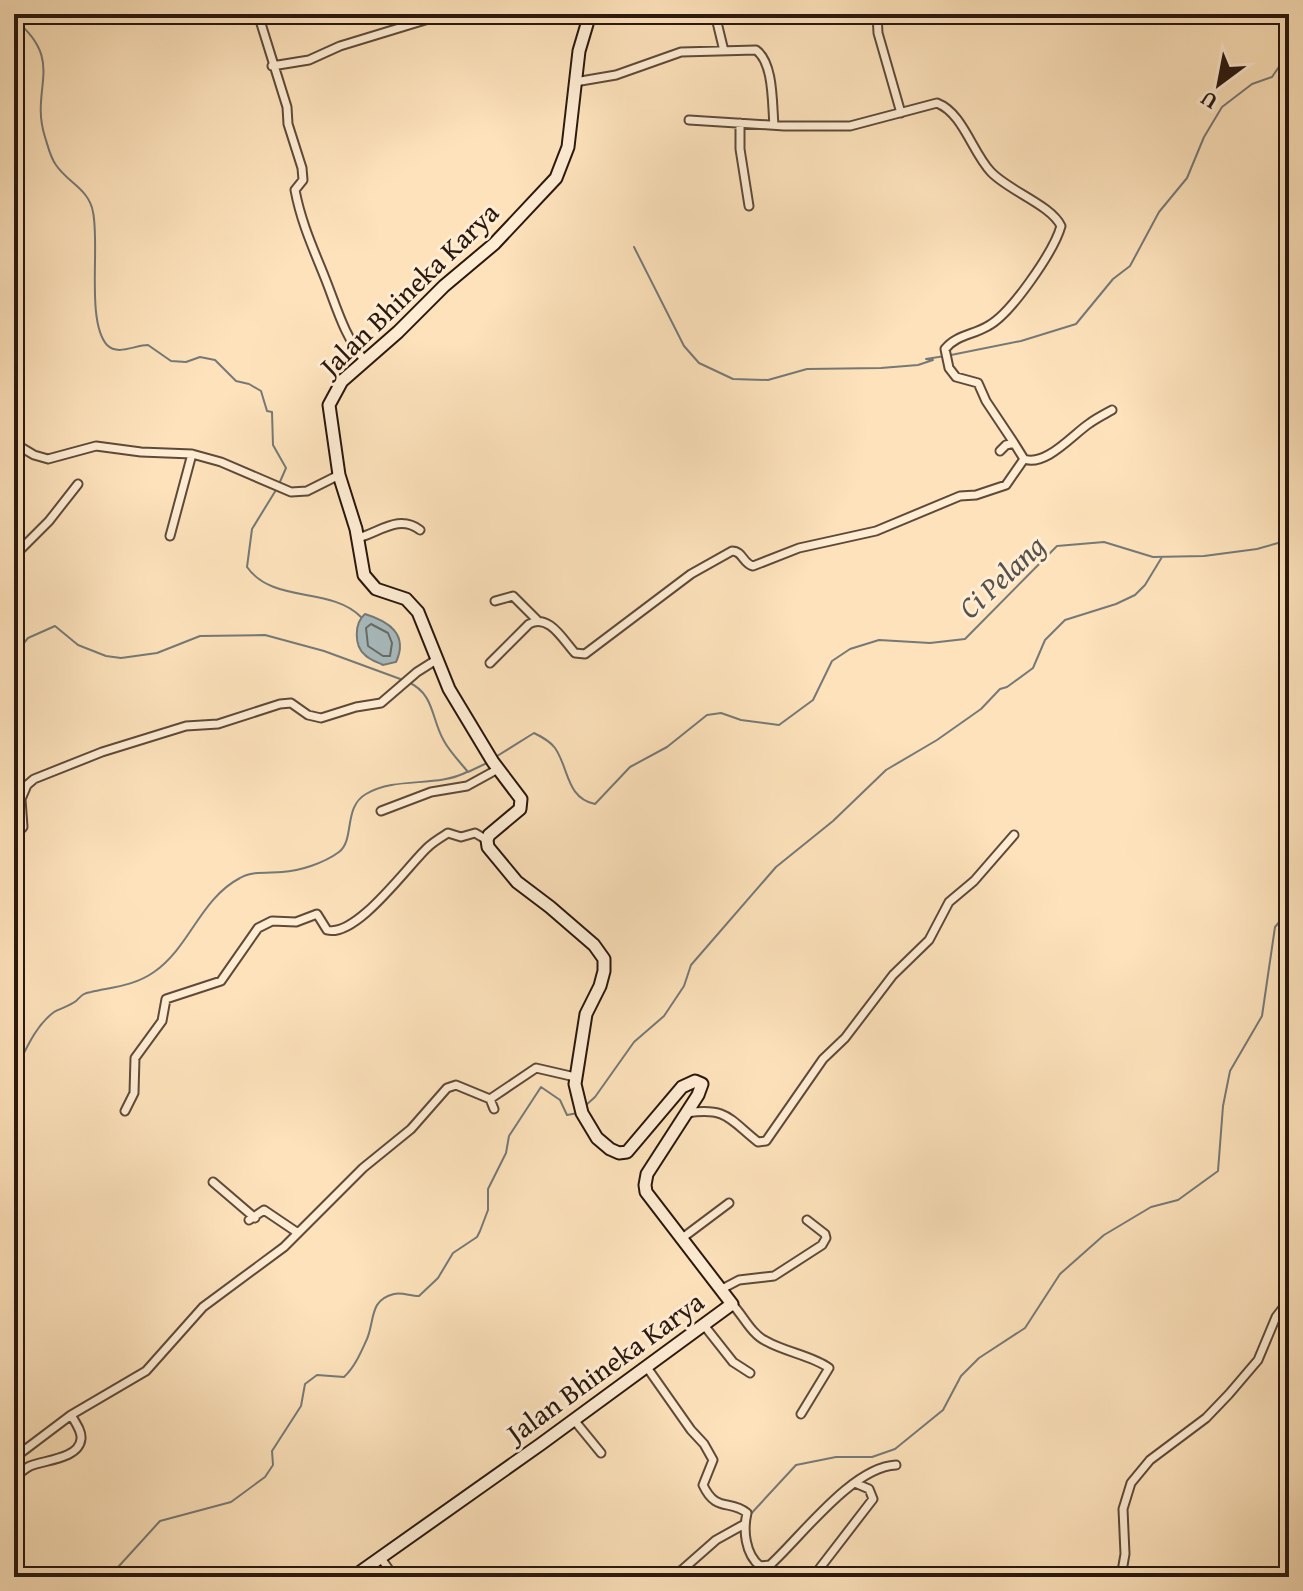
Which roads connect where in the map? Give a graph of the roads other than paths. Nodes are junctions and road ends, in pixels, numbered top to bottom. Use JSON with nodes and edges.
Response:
{"nodes":[{"id":1,"x":258,"y":14,"type":"edge"},
{"id":2,"x":445,"y":14,"type":"edge"},
{"id":3,"x":590,"y":14,"type":"edge"},
{"id":4,"x":715,"y":14,"type":"edge"},
{"id":5,"x":877,"y":14,"type":"edge"},
{"id":6,"x":724,"y":51,"type":"junction"},
{"id":7,"x":272,"y":66,"type":"junction"},
{"id":8,"x":575,"y":82,"type":"junction"},
{"id":9,"x":901,"y":113,"type":"junction"},
{"id":10,"x":689,"y":120,"type":"dead end"},
{"id":11,"x":740,"y":123,"type":"junction"},
{"id":12,"x":774,"y":125,"type":"junction"},
{"id":13,"x":749,"y":206,"type":"dead end"},
{"id":14,"x":365,"y":361,"type":"junction"},
{"id":15,"x":1112,"y":410,"type":"dead end"},
{"id":16,"x":14,"y":443,"type":"edge"},
{"id":17,"x":1014,"y":443,"type":"junction"},
{"id":18,"x":1000,"y":451,"type":"dead end"},
{"id":19,"x":192,"y":454,"type":"junction"},
{"id":20,"x":1024,"y":459,"type":"junction"},
{"id":21,"x":339,"y":475,"type":"junction"},
{"id":22,"x":78,"y":484,"type":"dead end"},
{"id":23,"x":420,"y":530,"type":"dead end"},
{"id":24,"x":170,"y":536,"type":"dead end"},
{"id":25,"x":358,"y":538,"type":"junction"},
{"id":26,"x":14,"y":556,"type":"edge"},
{"id":27,"x":495,"y":601,"type":"dead end"},
{"id":28,"x":537,"y":620,"type":"junction"},
{"id":29,"x":436,"y":660,"type":"junction"},
{"id":30,"x":490,"y":663,"type":"dead end"},
{"id":31,"x":498,"y":769,"type":"junction"},
{"id":32,"x":381,"y":811,"type":"dead end"},
{"id":33,"x":1014,"y":835,"type":"dead end"},
{"id":34,"x":14,"y":836,"type":"edge"},
{"id":35,"x":487,"y":840,"type":"junction"},
{"id":36,"x":575,"y":1077,"type":"junction"},
{"id":37,"x":490,"y":1099,"type":"junction"},
{"id":38,"x":494,"y":1109,"type":"dead end"},
{"id":39,"x":125,"y":1111,"type":"dead end"},
{"id":40,"x":687,"y":1113,"type":"junction"},
{"id":41,"x":213,"y":1182,"type":"dead end"},
{"id":42,"x":729,"y":1203,"type":"dead end"},
{"id":43,"x":807,"y":1220,"type":"dead end"},
{"id":44,"x":298,"y":1233,"type":"junction"},
{"id":45,"x":681,"y":1239,"type":"junction"},
{"id":46,"x":720,"y":1291,"type":"junction"},
{"id":47,"x":1289,"y":1300,"type":"edge"},
{"id":48,"x":732,"y":1304,"type":"junction"},
{"id":49,"x":703,"y":1324,"type":"junction"},
{"id":50,"x":646,"y":1366,"type":"junction"},
{"id":51,"x":750,"y":1373,"type":"dead end"},
{"id":52,"x":801,"y":1414,"type":"dead end"},
{"id":53,"x":71,"y":1415,"type":"junction"},
{"id":54,"x":574,"y":1420,"type":"junction"},
{"id":55,"x":601,"y":1453,"type":"dead end"},
{"id":56,"x":14,"y":1458,"type":"edge"},
{"id":57,"x":896,"y":1465,"type":"dead end"},
{"id":58,"x":14,"y":1478,"type":"edge"},
{"id":59,"x":855,"y":1483,"type":"junction"},
{"id":60,"x":743,"y":1525,"type":"junction"},
{"id":61,"x":381,"y":1558,"type":"junction"},
{"id":62,"x":353,"y":1577,"type":"edge"},
{"id":63,"x":394,"y":1577,"type":"edge"},
{"id":64,"x":674,"y":1577,"type":"edge"},
{"id":65,"x":813,"y":1577,"type":"edge"},
{"id":66,"x":1121,"y":1577,"type":"edge"}],
"edges":[{"from":1,"to":7,"type":"street"},
{"from":2,"to":7,"type":"street"},
{"from":3,"to":8,"type":"street","name":"Jalan Bhineka Karya"},
{"from":4,"to":6,"type":"street"},
{"from":5,"to":9,"type":"street"},
{"from":6,"to":8,"type":"street"},
{"from":6,"to":12,"type":"street"},
{"from":7,"to":14,"type":"street"},
{"from":8,"to":14,"type":"street","name":"Jalan Bhineka Karya"},
{"from":9,"to":12,"type":"street"},
{"from":9,"to":17,"type":"street"},
{"from":10,"to":11,"type":"street"},
{"from":11,"to":12,"type":"street"},
{"from":11,"to":13,"type":"street"},
{"from":14,"to":21,"type":"street","name":"Jalan Bhineka Karya"},
{"from":15,"to":20,"type":"street"},
{"from":16,"to":19,"type":"street"},
{"from":17,"to":18,"type":"street"},
{"from":17,"to":20,"type":"street"},
{"from":19,"to":21,"type":"street"},
{"from":19,"to":24,"type":"street"},
{"from":20,"to":28,"type":"street"},
{"from":21,"to":25,"type":"street","name":"Jalan Bhineka Karya"},
{"from":22,"to":26,"type":"street"},
{"from":23,"to":25,"type":"street"},
{"from":25,"to":29,"type":"street","name":"Jalan Bhineka Karya"},
{"from":27,"to":28,"type":"street"},
{"from":28,"to":30,"type":"street"},
{"from":29,"to":31,"type":"street","name":"Jalan Bhineka Karya"},
{"from":29,"to":34,"type":"street"},
{"from":31,"to":32,"type":"street"},
{"from":31,"to":35,"type":"street","name":"Jalan Bhineka Karya"},
{"from":33,"to":40,"type":"street"},
{"from":35,"to":36,"type":"street","name":"Jalan Bhineka Karya"},
{"from":35,"to":39,"type":"street"},
{"from":36,"to":37,"type":"street"},
{"from":36,"to":40,"type":"street","name":"Jalan Bhineka Karya"},
{"from":37,"to":38,"type":"street"},
{"from":37,"to":44,"type":"street"},
{"from":40,"to":45,"type":"street","name":"Jalan Bhineka Karya"},
{"from":41,"to":44,"type":"street"},
{"from":42,"to":45,"type":"street"},
{"from":43,"to":46,"type":"street"},
{"from":44,"to":53,"type":"street"},
{"from":45,"to":46,"type":"street","name":"Jalan Bhineka Karya"},
{"from":46,"to":48,"type":"street","name":"Jalan Bhineka Karya"},
{"from":47,"to":66,"type":"street"},
{"from":48,"to":49,"type":"street","name":"Jalan Bhineka Karya"},
{"from":48,"to":52,"type":"street"},
{"from":49,"to":50,"type":"street","name":"Jalan Bhineka Karya"},
{"from":49,"to":51,"type":"street"},
{"from":50,"to":54,"type":"street","name":"Jalan Bhineka Karya"},
{"from":50,"to":60,"type":"street"},
{"from":53,"to":56,"type":"street"},
{"from":53,"to":58,"type":"street"},
{"from":54,"to":55,"type":"street"},
{"from":54,"to":61,"type":"street","name":"Jalan Bhineka Karya"},
{"from":57,"to":59,"type":"street"},
{"from":59,"to":60,"type":"street"},
{"from":59,"to":65,"type":"street"},
{"from":60,"to":64,"type":"street"},
{"from":61,"to":62,"type":"street","name":"Jalan Bhineka Karya"},
{"from":61,"to":63,"type":"street"}]}
